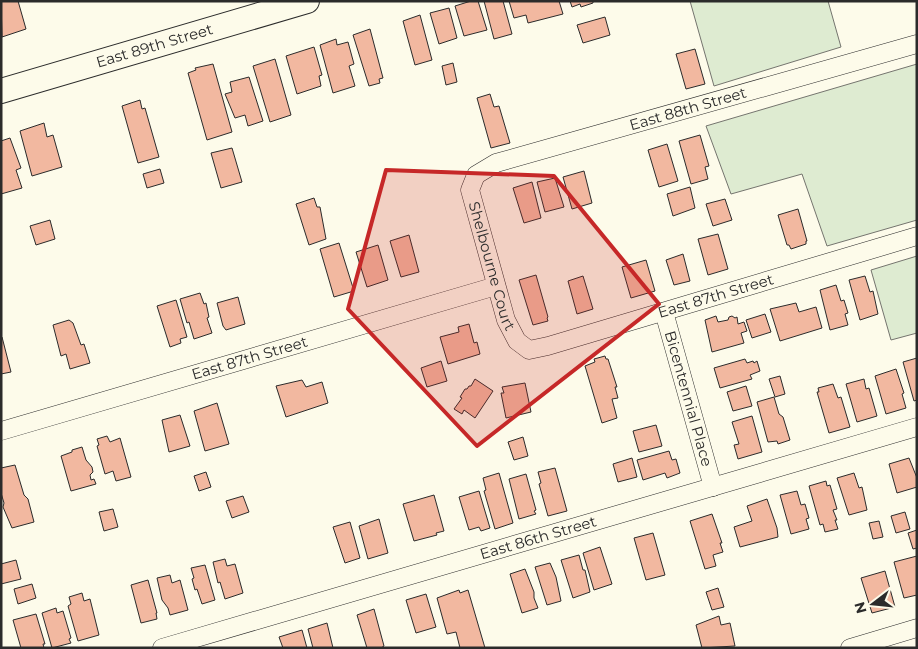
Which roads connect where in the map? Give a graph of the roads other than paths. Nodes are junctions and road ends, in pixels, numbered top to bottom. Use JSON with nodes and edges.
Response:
{"nodes":[{"id":1,"x":307,"y":1,"type":"edge"},
{"id":2,"x":917,"y":44,"type":"edge"},
{"id":3,"x":1,"y":91,"type":"edge"},
{"id":4,"x":470,"y":190,"type":"joint"},
{"id":5,"x":917,"y":236,"type":"edge"},
{"id":6,"x":496,"y":286,"type":"junction"},
{"id":7,"x":664,"y":312,"type":"junction"},
{"id":8,"x":517,"y":341,"type":"joint"},
{"id":9,"x":917,"y":427,"type":"edge"},
{"id":10,"x":1,"y":431,"type":"edge"},
{"id":11,"x":713,"y":487,"type":"junction"},
{"id":12,"x":917,"y":628,"type":"edge"},
{"id":13,"x":162,"y":648,"type":"edge"},
{"id":14,"x":850,"y":648,"type":"edge"}],
"edges":[{"from":1,"to":3,"type":"street","name":"East 89th Street"},
{"from":2,"to":4,"type":"street","name":"East 88th Street"},
{"from":4,"to":6,"type":"street","name":"Shelbourne Court"},
{"from":5,"to":7,"type":"street","name":"East 87th Street"},
{"from":6,"to":8,"type":"street","name":"Shelbourne Court"},
{"from":6,"to":10,"type":"street","name":"East 87th Street"},
{"from":7,"to":8,"type":"street","name":"East 87th Street"},
{"from":7,"to":11,"type":"street","name":"Bicentennial Place"},
{"from":9,"to":11,"type":"street","name":"East 86th Street"},
{"from":11,"to":13,"type":"street","name":"East 86th Street"},
{"from":12,"to":14,"type":"street"}]}
